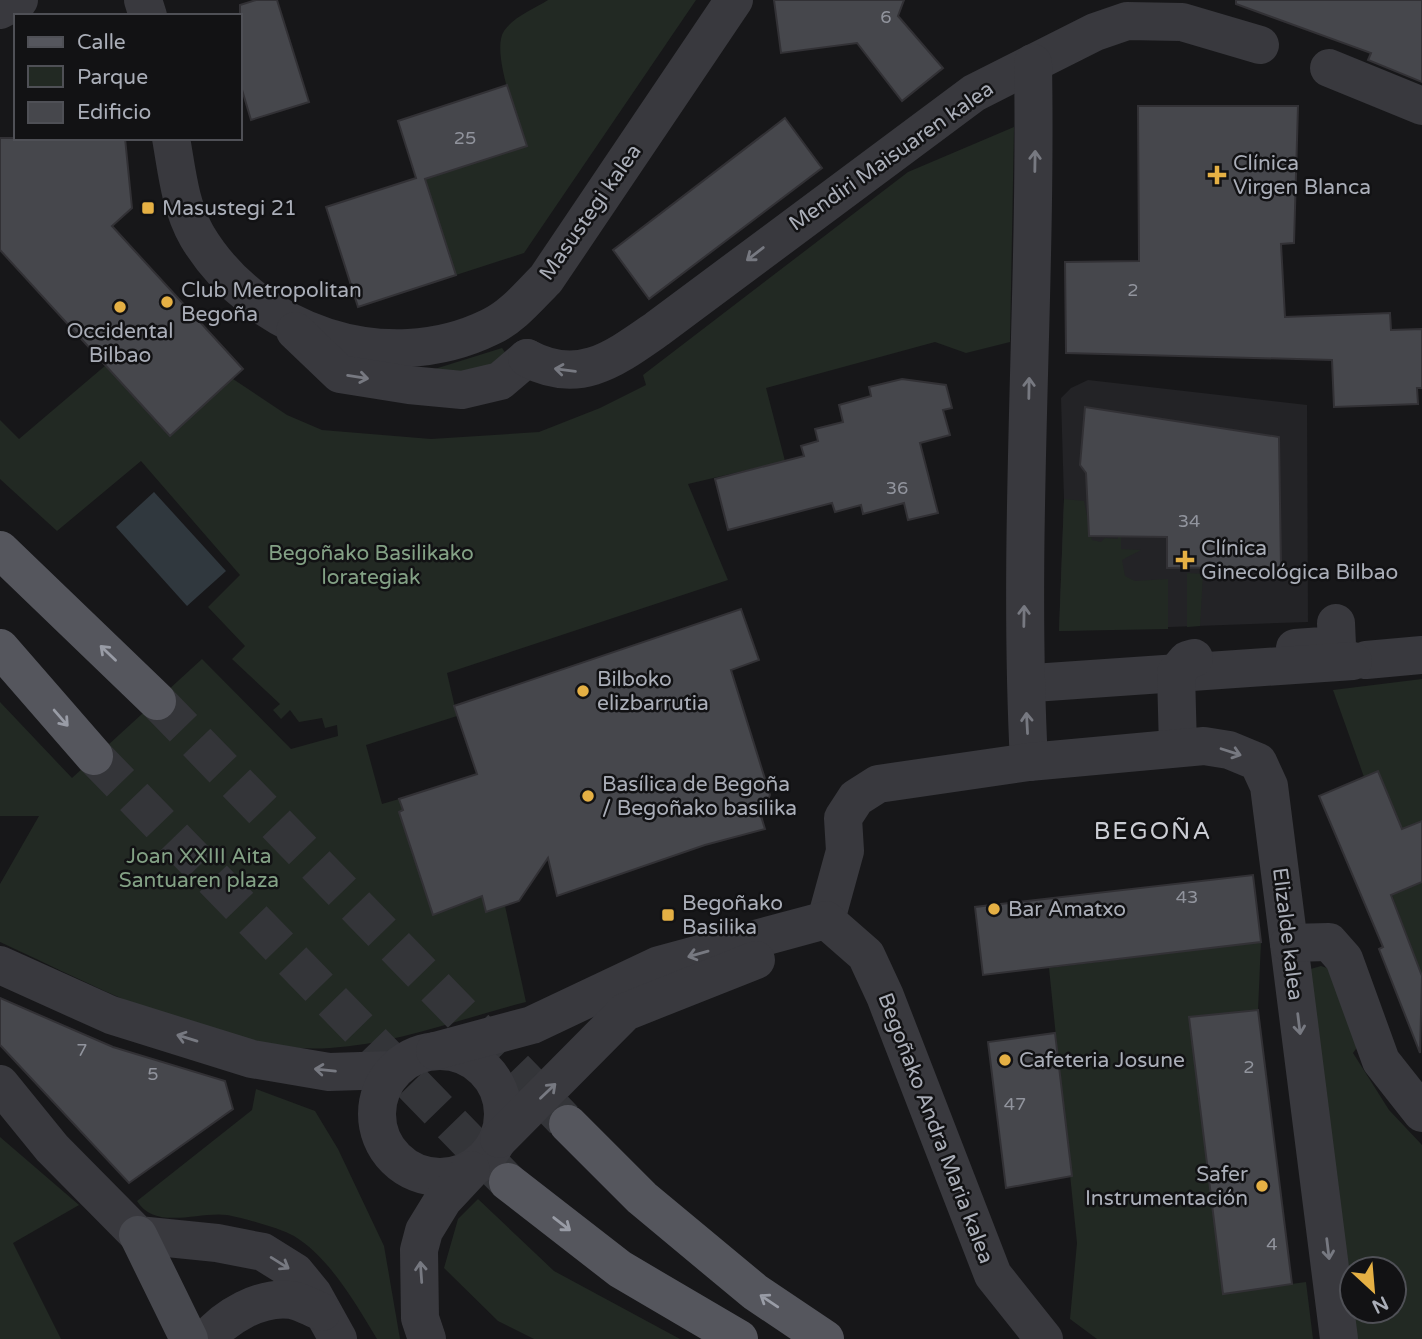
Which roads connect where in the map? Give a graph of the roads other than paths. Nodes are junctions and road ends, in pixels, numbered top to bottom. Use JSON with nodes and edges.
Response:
{"nodes":[{"id":1,"x":19,"y":0,"type":"edge"},
{"id":2,"x":734,"y":0,"type":"edge"},
{"id":3,"x":0,"y":10,"type":"edge"},
{"id":4,"x":1261,"y":46,"type":"dead end"},
{"id":5,"x":1033,"y":63,"type":"junction"},
{"id":6,"x":1329,"y":68,"type":"dead end"},
{"id":7,"x":1422,"y":106,"type":"edge"},
{"id":8,"x":171,"y":140,"type":"edge"},
{"id":9,"x":511,"y":314,"type":"junction"},
{"id":10,"x":286,"y":323,"type":"junction"},
{"id":11,"x":527,"y":358,"type":"junction"},
{"id":12,"x":0,"y":551,"type":"edge"},
{"id":13,"x":1336,"y":622,"type":"dead end"},
{"id":14,"x":0,"y":648,"type":"edge"},
{"id":15,"x":1422,"y":655,"type":"edge"},
{"id":16,"x":1176,"y":673,"type":"junction"},
{"id":17,"x":1029,"y":684,"type":"junction"},
{"id":18,"x":157,"y":701,"type":"tunnel mouth"},
{"id":19,"x":1178,"y":748,"type":"junction"},
{"id":20,"x":94,"y":756,"type":"tunnel mouth"},
{"id":21,"x":1029,"y":762,"type":"junction"},
{"id":22,"x":818,"y":921,"type":"junction"},
{"id":23,"x":1289,"y":943,"type":"junction"},
{"id":24,"x":0,"y":965,"type":"edge"},
{"id":25,"x":435,"y":1051,"type":"junction"},
{"id":26,"x":393,"y":1070,"type":"junction"},
{"id":27,"x":0,"y":1084,"type":"edge"},
{"id":28,"x":0,"y":1113,"type":"edge"},
{"id":29,"x":1422,"y":1113,"type":"edge"},
{"id":30,"x":568,"y":1124,"type":"tunnel mouth"},
{"id":31,"x":499,"y":1139,"type":"junction"},
{"id":32,"x":52,"y":1147,"type":"junction"},
{"id":33,"x":471,"y":1170,"type":"junction"},
{"id":34,"x":508,"y":1182,"type":"tunnel mouth"},
{"id":35,"x":138,"y":1235,"type":"junction"},
{"id":36,"x":330,"y":1326,"type":"edge"},
{"id":37,"x":189,"y":1339,"type":"edge"},
{"id":38,"x":207,"y":1339,"type":"edge"},
{"id":39,"x":426,"y":1339,"type":"edge"},
{"id":40,"x":739,"y":1339,"type":"edge"},
{"id":41,"x":825,"y":1339,"type":"edge"},
{"id":42,"x":1044,"y":1339,"type":"edge"},
{"id":43,"x":1339,"y":1339,"type":"edge"}],
"edges":[{"from":1,"to":3,"type":"street"},
{"from":2,"to":9,"type":"street","name":"Masustegi kalea"},
{"from":4,"to":5,"type":"street","name":"Mendiri Maisuaren kalea"},
{"from":5,"to":11,"type":"street","name":"Mendiri Maisuaren kalea","one_way":true},
{"from":17,"to":5,"type":"street","one_way":true},
{"from":6,"to":7,"type":"street"},
{"from":8,"to":10,"type":"street","name":"Masustegi kalea"},
{"from":9,"to":10,"type":"street","name":"Masustegi kalea"},
{"from":9,"to":11,"type":"street"},
{"from":10,"to":11,"type":"street","one_way":true},
{"from":18,"to":12,"type":"main road","one_way":true},
{"from":13,"to":16,"type":"street"},
{"from":14,"to":20,"type":"main road","one_way":true},
{"from":15,"to":16,"type":"street"},
{"from":16,"to":17,"type":"street"},
{"from":16,"to":19,"type":"street"},
{"from":21,"to":17,"type":"street","one_way":true},
{"from":19,"to":21,"type":"street","name":"Elizalde kalea"},
{"from":19,"to":23,"type":"street","name":"Elizalde kalea","one_way":true},
{"from":21,"to":22,"type":"street"},
{"from":22,"to":25,"type":"street","one_way":true},
{"from":31,"to":22,"type":"street","one_way":true},
{"from":22,"to":42,"type":"street","name":"Begoñako Andra Maria kalea"},
{"from":23,"to":29,"type":"street"},
{"from":23,"to":43,"type":"street","name":"Elizalde kalea","one_way":true},
{"from":26,"to":24,"type":"street","one_way":true},
{"from":25,"to":26,"type":"street"},
{"from":25,"to":31,"type":"street"},
{"from":26,"to":33,"type":"street"},
{"from":27,"to":32,"type":"street"},
{"from":28,"to":32,"type":"street"},
{"from":41,"to":30,"type":"main road","one_way":true},
{"from":31,"to":33,"type":"street"},
{"from":32,"to":35,"type":"street"},
{"from":39,"to":33,"type":"street","one_way":true},
{"from":34,"to":40,"type":"main road","one_way":true},
{"from":35,"to":36,"type":"street","one_way":true},
{"from":35,"to":37,"type":"street"},
{"from":36,"to":38,"type":"street"}]}
